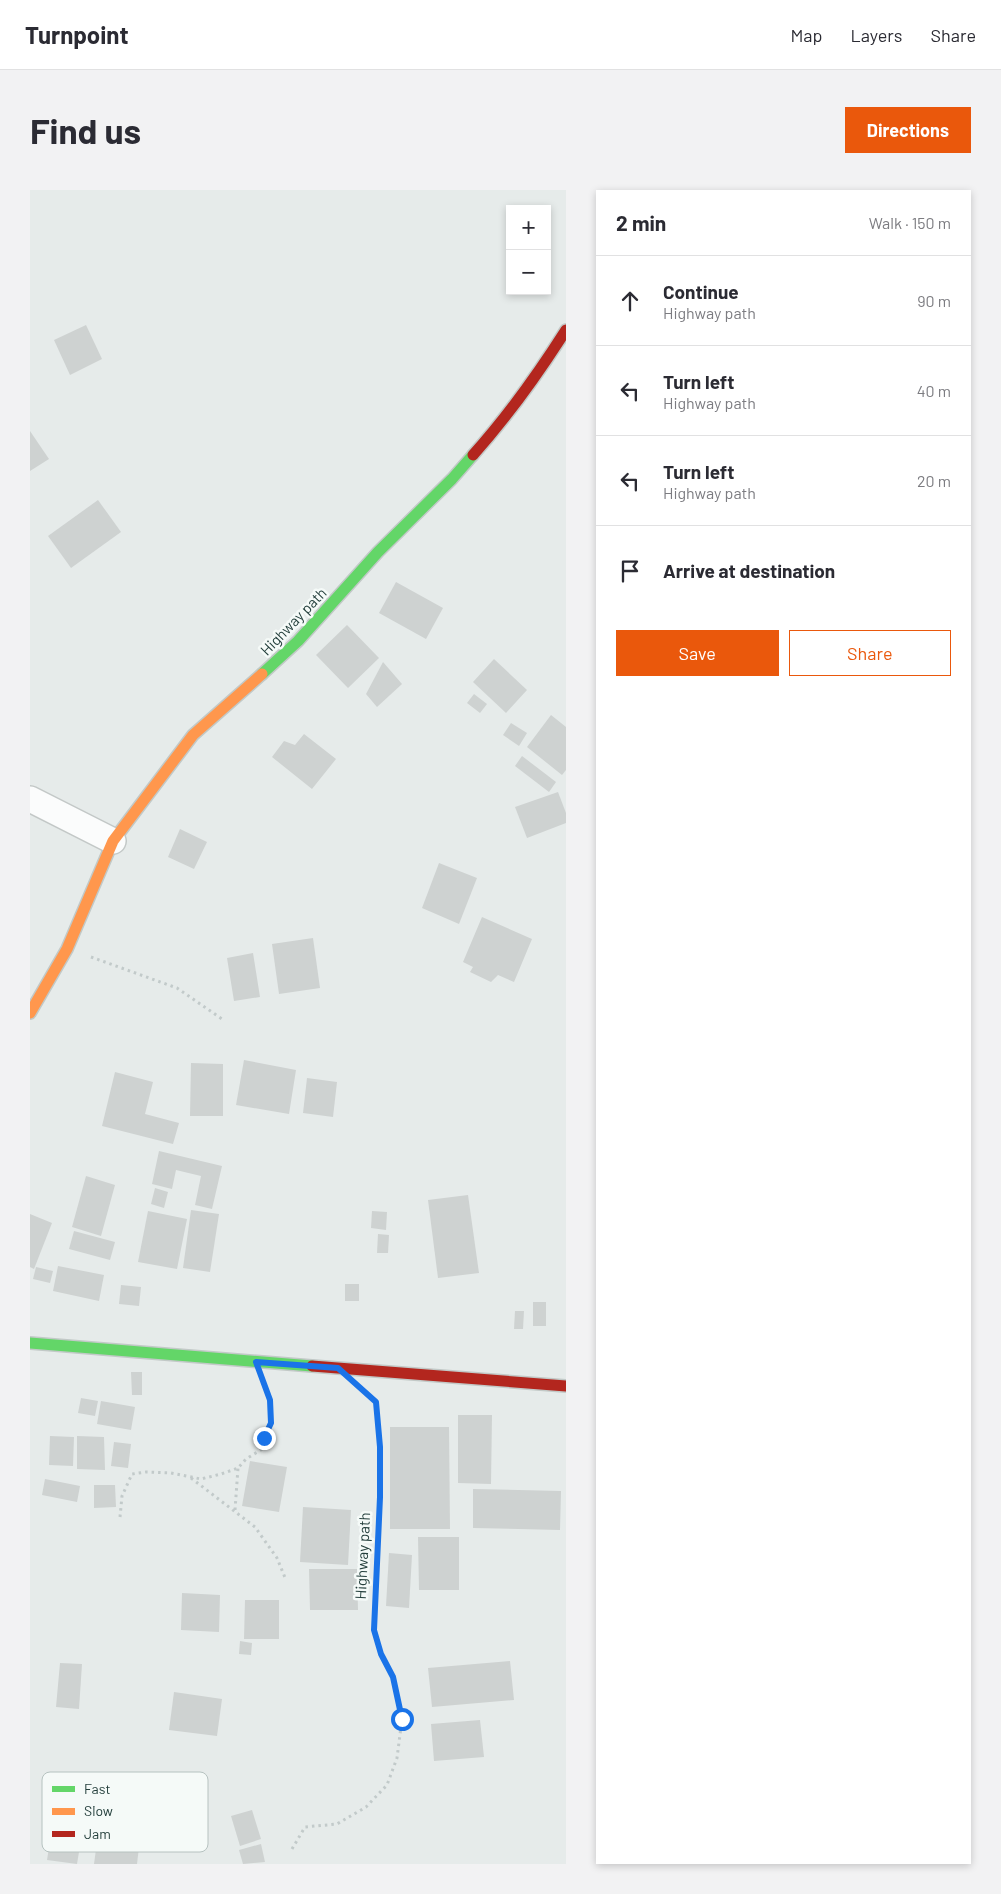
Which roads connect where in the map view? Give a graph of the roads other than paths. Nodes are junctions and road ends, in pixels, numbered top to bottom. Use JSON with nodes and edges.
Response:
{"nodes":[{"id":1,"x":566,"y":330,"type":"edge"},
{"id":2,"x":30,"y":799,"type":"edge"},
{"id":3,"x":113,"y":841,"type":"junction"},
{"id":4,"x":30,"y":1013,"type":"edge"},
{"id":5,"x":30,"y":1343,"type":"edge"},
{"id":6,"x":566,"y":1386,"type":"edge"}],
"edges":[{"from":1,"to":3,"type":"street","name":"Highway path"},
{"from":2,"to":3,"type":"street"},
{"from":3,"to":4,"type":"street","name":"Highway path"},
{"from":5,"to":6,"type":"street"}]}
